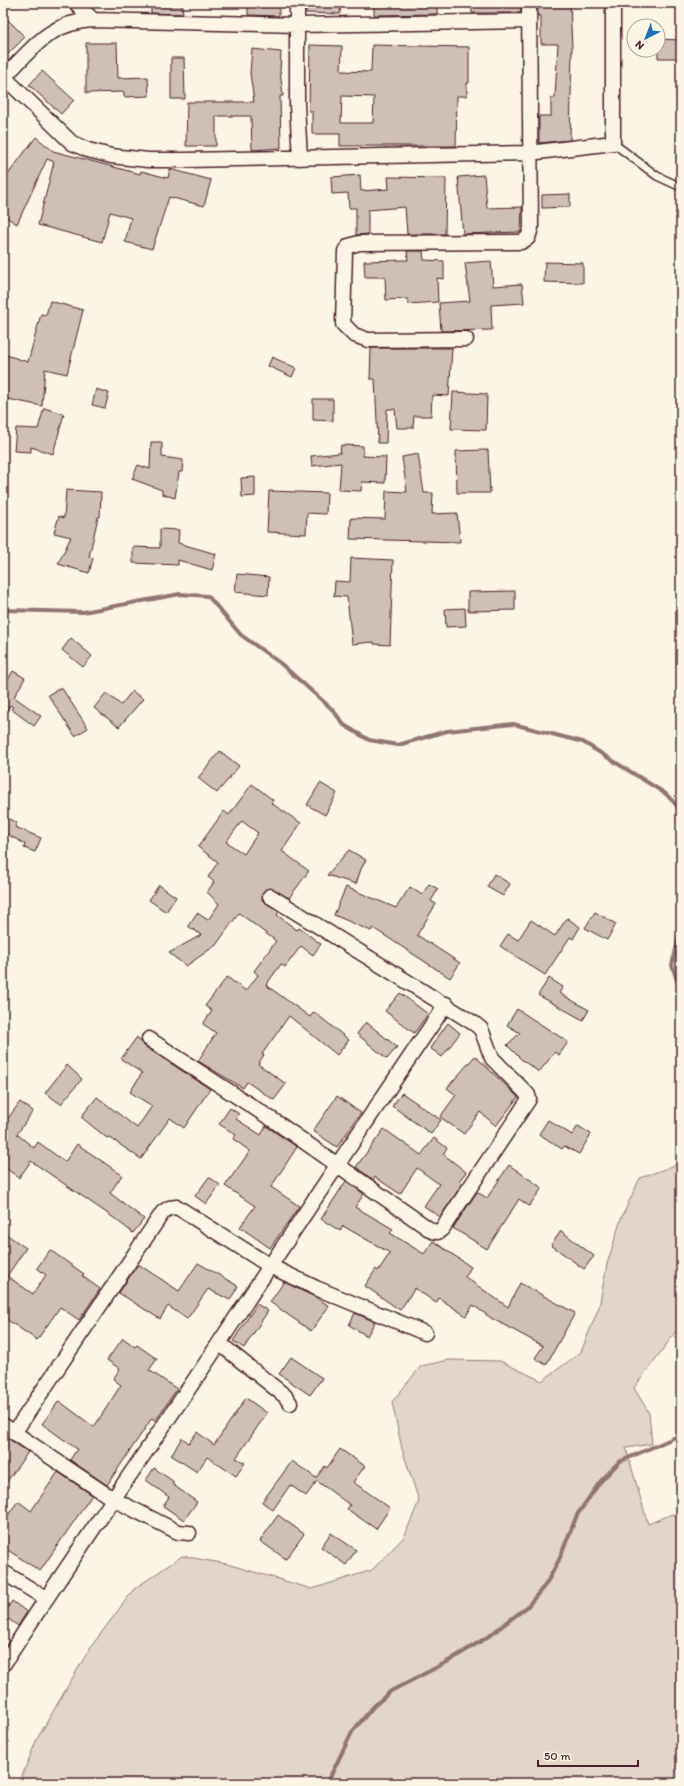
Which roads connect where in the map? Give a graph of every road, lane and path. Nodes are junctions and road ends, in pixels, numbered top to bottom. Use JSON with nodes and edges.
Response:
{"nodes":[{"id":1,"x":76,"y":3,"type":"edge"},
{"id":2,"x":296,"y":3,"type":"edge"},
{"id":3,"x":529,"y":3,"type":"edge"},
{"id":4,"x":613,"y":3,"type":"edge"},
{"id":5,"x":94,"y":20,"type":"junction"},
{"id":6,"x":528,"y":21,"type":"junction"},
{"id":7,"x":297,"y":25,"type":"junction"},
{"id":8,"x":4,"y":77,"type":"edge"},
{"id":9,"x":613,"y":143,"type":"junction"},
{"id":10,"x":529,"y":153,"type":"junction"},
{"id":11,"x":300,"y":158,"type":"junction"},
{"id":12,"x":681,"y":187,"type":"edge"},
{"id":13,"x":466,"y":339,"type":"dead end"},
{"id":14,"x":270,"y":896,"type":"dead end"},
{"id":15,"x":446,"y":1004,"type":"junction"},
{"id":16,"x":149,"y":1039,"type":"dead end"},
{"id":17,"x":336,"y":1166,"type":"junction"},
{"id":18,"x":270,"y":1266,"type":"junction"},
{"id":19,"x":425,"y":1333,"type":"dead end"},
{"id":20,"x":219,"y":1343,"type":"junction"},
{"id":21,"x":290,"y":1403,"type":"dead end"},
{"id":22,"x":9,"y":1429,"type":"edge"},
{"id":23,"x":114,"y":1498,"type":"junction"},
{"id":24,"x":189,"y":1533,"type":"dead end"},
{"id":25,"x":3,"y":1572,"type":"edge"},
{"id":26,"x":45,"y":1598,"type":"junction"},
{"id":27,"x":3,"y":1665,"type":"edge"}],
"edges":[{"from":1,"to":5,"type":"street"},
{"from":2,"to":7,"type":"street"},
{"from":3,"to":6,"type":"street"},
{"from":4,"to":9,"type":"street"},
{"from":5,"to":7,"type":"street"},
{"from":5,"to":8,"type":"street"},
{"from":6,"to":7,"type":"street"},
{"from":6,"to":10,"type":"street"},
{"from":7,"to":11,"type":"street"},
{"from":8,"to":11,"type":"street"},
{"from":9,"to":10,"type":"street"},
{"from":9,"to":12,"type":"lane"},
{"from":10,"to":11,"type":"street"},
{"from":10,"to":13,"type":"street"},
{"from":14,"to":15,"type":"street"},
{"from":15,"to":17,"type":"street"},
{"from":15,"to":17,"type":"street"},
{"from":16,"to":17,"type":"street"},
{"from":17,"to":18,"type":"street"},
{"from":18,"to":19,"type":"street"},
{"from":18,"to":20,"type":"street"},
{"from":18,"to":22,"type":"street"},
{"from":20,"to":21,"type":"street"},
{"from":20,"to":23,"type":"street"},
{"from":22,"to":23,"type":"street"},
{"from":23,"to":24,"type":"street"},
{"from":23,"to":26,"type":"street"},
{"from":25,"to":26,"type":"street"},
{"from":26,"to":27,"type":"street"}]}
